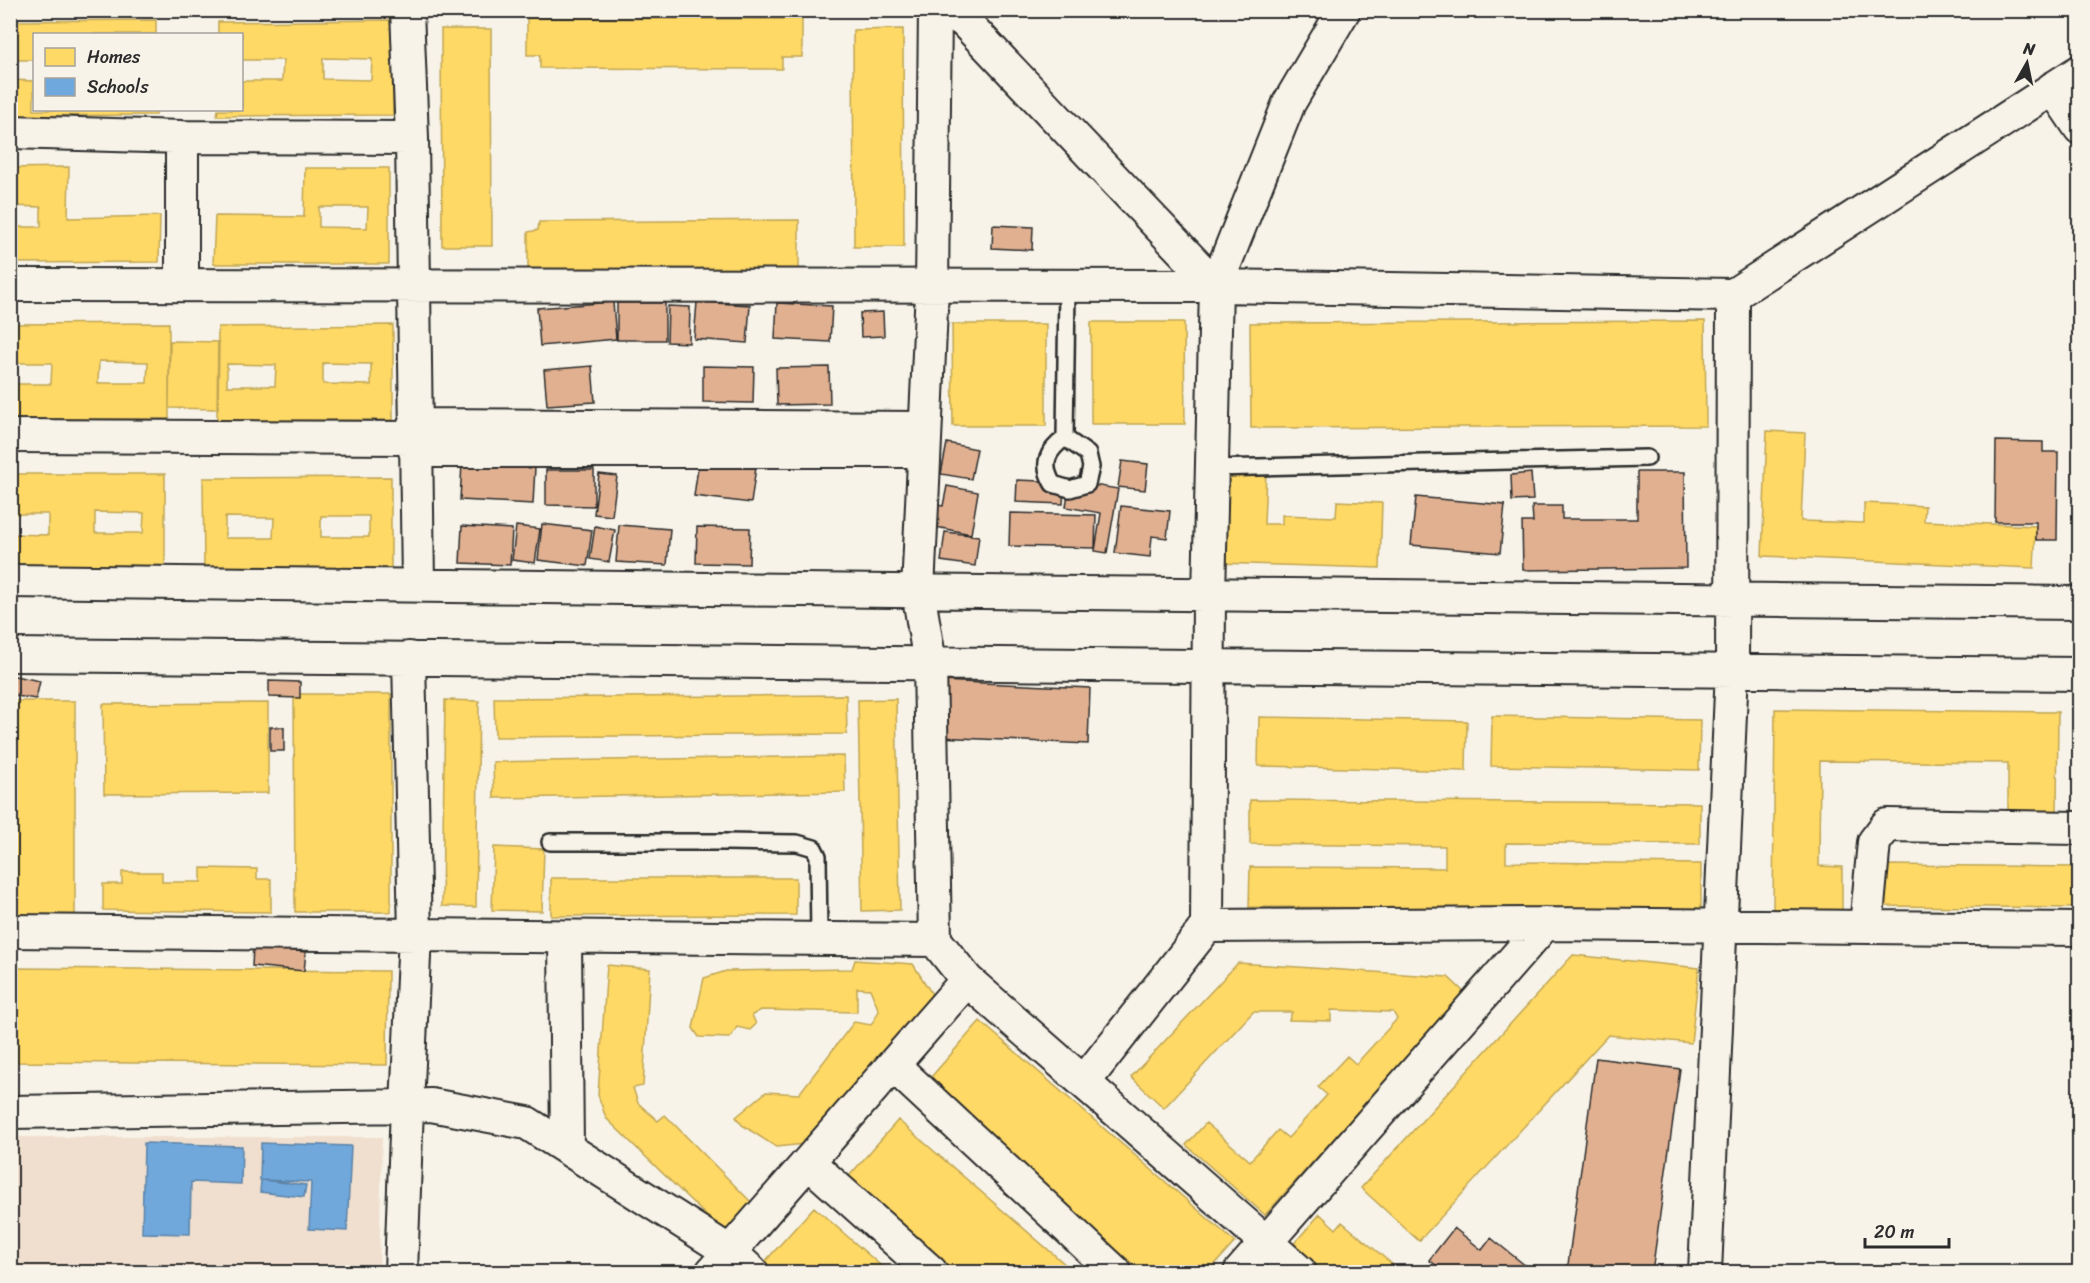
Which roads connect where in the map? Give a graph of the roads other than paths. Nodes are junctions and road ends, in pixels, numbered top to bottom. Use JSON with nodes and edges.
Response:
{"nodes":[{"id":1,"x":407,"y":10,"type":"edge"},
{"id":2,"x":935,"y":10,"type":"edge"},
{"id":3,"x":947,"y":10,"type":"edge"},
{"id":4,"x":1344,"y":10,"type":"edge"},
{"id":5,"x":2079,"y":71,"type":"edge"},
{"id":6,"x":2053,"y":88,"type":"junction"},
{"id":7,"x":2079,"y":128,"type":"edge"},
{"id":8,"x":10,"y":132,"type":"edge"},
{"id":9,"x":182,"y":137,"type":"junction"},
{"id":10,"x":412,"y":138,"type":"junction"},
{"id":11,"x":182,"y":284,"type":"junction"},
{"id":12,"x":10,"y":285,"type":"edge"},
{"id":13,"x":414,"y":286,"type":"junction"},
{"id":14,"x":1216,"y":286,"type":"junction"},
{"id":15,"x":1067,"y":287,"type":"junction"},
{"id":16,"x":932,"y":288,"type":"junction"},
{"id":17,"x":1733,"y":295,"type":"junction"},
{"id":18,"x":10,"y":436,"type":"edge"},
{"id":19,"x":414,"y":438,"type":"junction"},
{"id":20,"x":1065,"y":438,"type":"dead end"},
{"id":21,"x":923,"y":439,"type":"junction"},
{"id":22,"x":1647,"y":458,"type":"dead end"},
{"id":23,"x":1212,"y":468,"type":"junction"},
{"id":24,"x":10,"y":581,"type":"edge"},
{"id":25,"x":418,"y":584,"type":"junction"},
{"id":26,"x":918,"y":591,"type":"junction"},
{"id":27,"x":1209,"y":596,"type":"junction"},
{"id":28,"x":1730,"y":602,"type":"junction"},
{"id":29,"x":2079,"y":603,"type":"edge"},
{"id":30,"x":10,"y":655,"type":"edge"},
{"id":31,"x":409,"y":658,"type":"junction"},
{"id":32,"x":930,"y":663,"type":"junction"},
{"id":33,"x":1208,"y":666,"type":"junction"},
{"id":34,"x":1732,"y":670,"type":"junction"},
{"id":35,"x":2079,"y":674,"type":"edge"},
{"id":36,"x":2079,"y":828,"type":"edge"},
{"id":37,"x":550,"y":842,"type":"dead end"},
{"id":38,"x":1545,"y":924,"type":"junction"},
{"id":39,"x":1207,"y":926,"type":"junction"},
{"id":40,"x":1719,"y":926,"type":"junction"},
{"id":41,"x":1866,"y":927,"type":"junction"},
{"id":42,"x":2079,"y":929,"type":"edge"},
{"id":43,"x":10,"y":931,"type":"edge"},
{"id":44,"x":415,"y":935,"type":"junction"},
{"id":45,"x":564,"y":937,"type":"junction"},
{"id":46,"x":819,"y":938,"type":"junction"},
{"id":47,"x":935,"y":940,"type":"junction"},
{"id":48,"x":967,"y":980,"type":"junction"},
{"id":49,"x":893,"y":1065,"type":"junction"},
{"id":50,"x":1084,"y":1082,"type":"junction"},
{"id":51,"x":407,"y":1106,"type":"junction"},
{"id":52,"x":10,"y":1112,"type":"edge"},
{"id":53,"x":567,"y":1148,"type":"junction"},
{"id":54,"x":808,"y":1162,"type":"junction"},
{"id":55,"x":1266,"y":1243,"type":"junction"},
{"id":56,"x":721,"y":1262,"type":"edge"},
{"id":57,"x":401,"y":1272,"type":"edge"},
{"id":58,"x":752,"y":1272,"type":"edge"},
{"id":59,"x":931,"y":1272,"type":"edge"},
{"id":60,"x":1114,"y":1272,"type":"edge"},
{"id":61,"x":1240,"y":1272,"type":"edge"},
{"id":62,"x":1300,"y":1272,"type":"edge"},
{"id":63,"x":1705,"y":1272,"type":"edge"}],
"edges":[{"from":1,"to":10,"type":"street"},
{"from":2,"to":16,"type":"street"},
{"from":3,"to":14,"type":"street"},
{"from":4,"to":14,"type":"street"},
{"from":5,"to":6,"type":"street"},
{"from":6,"to":7,"type":"street"},
{"from":6,"to":17,"type":"street"},
{"from":8,"to":9,"type":"street"},
{"from":9,"to":10,"type":"street"},
{"from":9,"to":11,"type":"street"},
{"from":10,"to":13,"type":"street"},
{"from":11,"to":12,"type":"street"},
{"from":11,"to":13,"type":"street"},
{"from":13,"to":16,"type":"street"},
{"from":13,"to":19,"type":"street"},
{"from":14,"to":15,"type":"street"},
{"from":14,"to":17,"type":"street"},
{"from":14,"to":23,"type":"street"},
{"from":15,"to":16,"type":"street"},
{"from":15,"to":20,"type":"lane"},
{"from":16,"to":21,"type":"street"},
{"from":17,"to":28,"type":"street"},
{"from":18,"to":19,"type":"street"},
{"from":19,"to":21,"type":"street"},
{"from":19,"to":25,"type":"street"},
{"from":21,"to":26,"type":"street"},
{"from":22,"to":23,"type":"lane"},
{"from":23,"to":27,"type":"street"},
{"from":24,"to":25,"type":"street"},
{"from":25,"to":26,"type":"street"},
{"from":26,"to":27,"type":"street"},
{"from":26,"to":32,"type":"street"},
{"from":27,"to":28,"type":"street"},
{"from":27,"to":33,"type":"street"},
{"from":28,"to":29,"type":"street"},
{"from":28,"to":34,"type":"street"},
{"from":30,"to":31,"type":"street"},
{"from":31,"to":32,"type":"street"},
{"from":31,"to":44,"type":"street"},
{"from":32,"to":33,"type":"street"},
{"from":32,"to":47,"type":"street"},
{"from":33,"to":34,"type":"street"},
{"from":33,"to":39,"type":"street"},
{"from":34,"to":35,"type":"street"},
{"from":34,"to":40,"type":"street"},
{"from":36,"to":41,"type":"street"},
{"from":37,"to":46,"type":"lane"},
{"from":38,"to":39,"type":"street"},
{"from":38,"to":40,"type":"street"},
{"from":38,"to":55,"type":"street"},
{"from":39,"to":50,"type":"street"},
{"from":40,"to":41,"type":"street"},
{"from":40,"to":63,"type":"street"},
{"from":41,"to":42,"type":"street"},
{"from":43,"to":44,"type":"street"},
{"from":44,"to":45,"type":"street"},
{"from":44,"to":51,"type":"street"},
{"from":45,"to":46,"type":"street"},
{"from":45,"to":53,"type":"street"},
{"from":46,"to":47,"type":"street"},
{"from":47,"to":48,"type":"street"},
{"from":48,"to":49,"type":"street"},
{"from":48,"to":50,"type":"street"},
{"from":49,"to":54,"type":"street"},
{"from":49,"to":60,"type":"street"},
{"from":50,"to":55,"type":"street"},
{"from":51,"to":52,"type":"street"},
{"from":51,"to":53,"type":"street"},
{"from":51,"to":57,"type":"street"},
{"from":53,"to":56,"type":"street"},
{"from":54,"to":56,"type":"street"},
{"from":54,"to":59,"type":"street"},
{"from":55,"to":61,"type":"street"},
{"from":55,"to":62,"type":"street"},
{"from":56,"to":58,"type":"street"}]}
